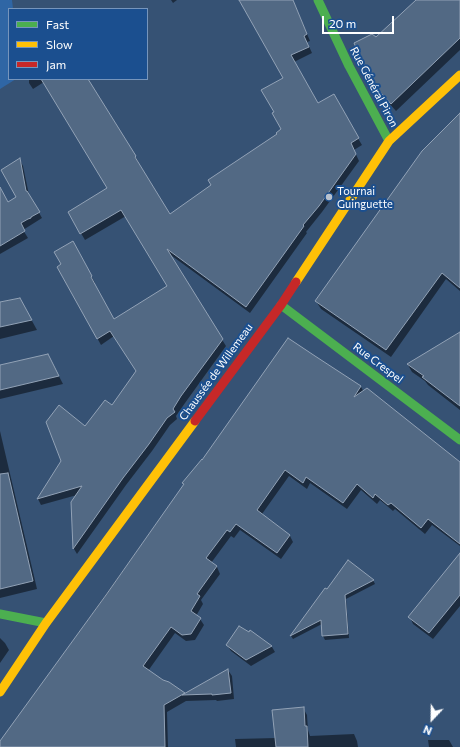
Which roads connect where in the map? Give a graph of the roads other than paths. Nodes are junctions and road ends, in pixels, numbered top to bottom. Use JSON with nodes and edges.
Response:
{"nodes":[{"id":1,"x":318,"y":0,"type":"edge"},
{"id":2,"x":460,"y":75,"type":"edge"},
{"id":3,"x":390,"y":141,"type":"junction"},
{"id":4,"x":281,"y":305,"type":"junction"},
{"id":5,"x":460,"y":440,"type":"edge"},
{"id":6,"x":0,"y":614,"type":"edge"},
{"id":7,"x":46,"y":623,"type":"junction"},
{"id":8,"x":0,"y":692,"type":"edge"}],
"edges":[{"from":1,"to":3,"type":"street","name":"Rue Général Piron"},
{"from":2,"to":3,"type":"street","name":"Chaussée de Willemeau"},
{"from":3,"to":4,"type":"street","name":"Chaussée de Willemeau"},
{"from":4,"to":5,"type":"street","name":"Rue Crespel"},
{"from":4,"to":7,"type":"street","name":"Chaussée de Willemeau"},
{"from":6,"to":7,"type":"street"},
{"from":7,"to":8,"type":"street","name":"Chaussée de Willemeau"}]}
